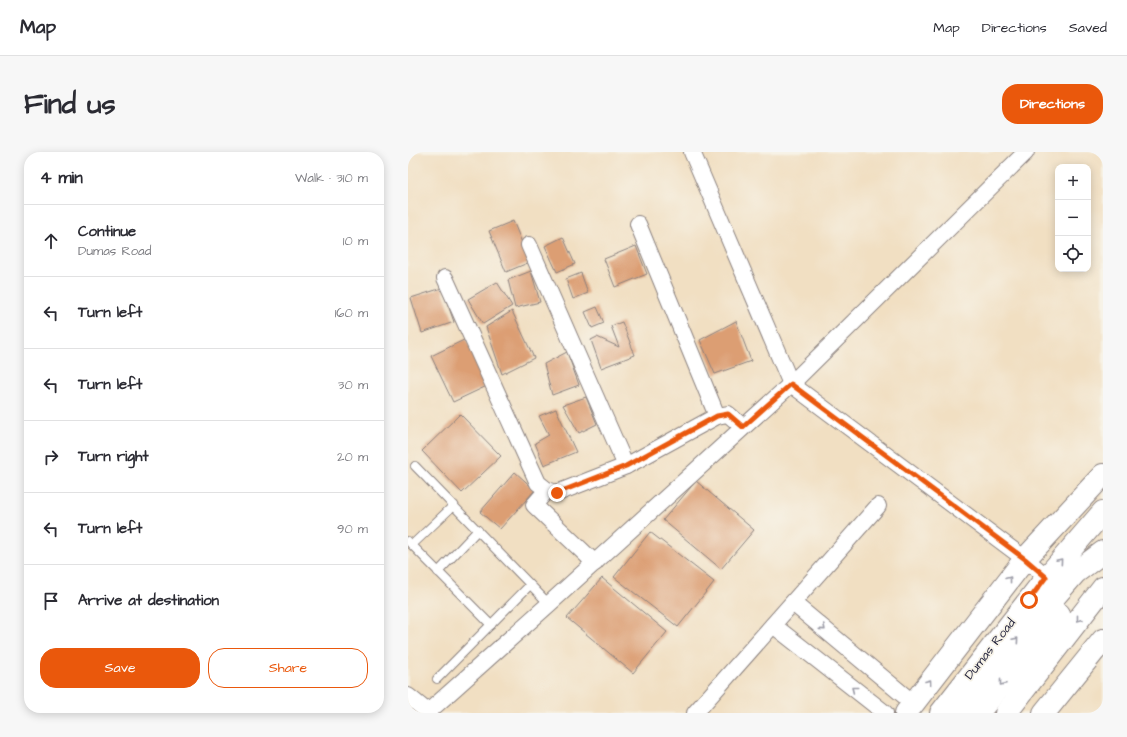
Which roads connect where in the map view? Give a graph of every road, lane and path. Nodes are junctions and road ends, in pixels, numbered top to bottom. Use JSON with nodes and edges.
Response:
{"nodes":[{"id":1,"x":692,"y":152,"type":"edge"},
{"id":2,"x":1026,"y":152,"type":"edge"},
{"id":3,"x":638,"y":224,"type":"dead end"},
{"id":4,"x":529,"y":245,"type":"dead end"},
{"id":5,"x":445,"y":278,"type":"dead end"},
{"id":6,"x":791,"y":384,"type":"junction"},
{"id":7,"x":717,"y":416,"type":"junction"},
{"id":8,"x":743,"y":427,"type":"junction"},
{"id":9,"x":415,"y":466,"type":"dead end"},
{"id":10,"x":626,"y":466,"type":"junction"},
{"id":11,"x":1103,"y":476,"type":"edge"},
{"id":12,"x":547,"y":490,"type":"junction"},
{"id":13,"x":454,"y":505,"type":"junction"},
{"id":14,"x":878,"y":506,"type":"dead end"},
{"id":15,"x":1103,"y":512,"type":"edge"},
{"id":16,"x":478,"y":530,"type":"junction"},
{"id":17,"x":410,"y":543,"type":"edge"},
{"id":18,"x":1103,"y":552,"type":"edge"},
{"id":19,"x":1025,"y":559,"type":"junction"},
{"id":20,"x":595,"y":562,"type":"junction"},
{"id":21,"x":438,"y":572,"type":"junction"},
{"id":22,"x":1046,"y":577,"type":"junction"},
{"id":23,"x":530,"y":585,"type":"junction"},
{"id":24,"x":1103,"y":588,"type":"edge"},
{"id":25,"x":793,"y":603,"type":"junction"},
{"id":26,"x":550,"y":604,"type":"junction"},
{"id":27,"x":491,"y":625,"type":"junction"},
{"id":28,"x":773,"y":625,"type":"junction"},
{"id":29,"x":1103,"y":640,"type":"edge"},
{"id":30,"x":437,"y":679,"type":"dead end"},
{"id":31,"x":408,"y":696,"type":"edge"},
{"id":32,"x":910,"y":708,"type":"edge"},
{"id":33,"x":428,"y":713,"type":"edge"},
{"id":34,"x":695,"y":713,"type":"edge"},
{"id":35,"x":885,"y":713,"type":"edge"},
{"id":36,"x":941,"y":713,"type":"edge"},
{"id":37,"x":955,"y":713,"type":"edge"},
{"id":38,"x":978,"y":713,"type":"edge"},
{"id":39,"x":1006,"y":713,"type":"edge"},
{"id":40,"x":1044,"y":713,"type":"edge"}],
"edges":[{"from":1,"to":6,"type":"street"},
{"from":2,"to":6,"type":"street"},
{"from":3,"to":7,"type":"street"},
{"from":4,"to":10,"type":"street"},
{"from":5,"to":12,"type":"street"},
{"from":6,"to":8,"type":"street"},
{"from":6,"to":19,"type":"street"},
{"from":7,"to":8,"type":"street"},
{"from":7,"to":10,"type":"street"},
{"from":8,"to":20,"type":"street"},
{"from":9,"to":13,"type":"lane"},
{"from":10,"to":12,"type":"street"},
{"from":11,"to":19,"type":"main road"},
{"from":12,"to":20,"type":"street"},
{"from":13,"to":16,"type":"lane"},
{"from":13,"to":17,"type":"lane"},
{"from":14,"to":25,"type":"street"},
{"from":22,"to":15,"type":"main road","name":"Dumas Road","one_way":true},
{"from":16,"to":21,"type":"lane"},
{"from":16,"to":23,"type":"lane"},
{"from":17,"to":21,"type":"lane"},
{"from":37,"to":18,"type":"main road","one_way":true},
{"from":18,"to":38,"type":"main road","one_way":true},
{"from":19,"to":22,"type":"street"},
{"from":32,"to":19,"type":"main road","one_way":true},
{"from":20,"to":26,"type":"street"},
{"from":21,"to":27,"type":"lane"},
{"from":22,"to":36,"type":"main road","name":"Dumas Road"},
{"from":23,"to":26,"type":"lane"},
{"from":23,"to":27,"type":"lane"},
{"from":24,"to":39,"type":"main road","one_way":true},
{"from":25,"to":28,"type":"street"},
{"from":25,"to":32,"type":"street","one_way":true},
{"from":26,"to":33,"type":"street"},
{"from":27,"to":30,"type":"lane"},
{"from":28,"to":34,"type":"street"},
{"from":35,"to":28,"type":"street","one_way":true},
{"from":29,"to":40,"type":"main road"},
{"from":31,"to":33,"type":"street"}]}
